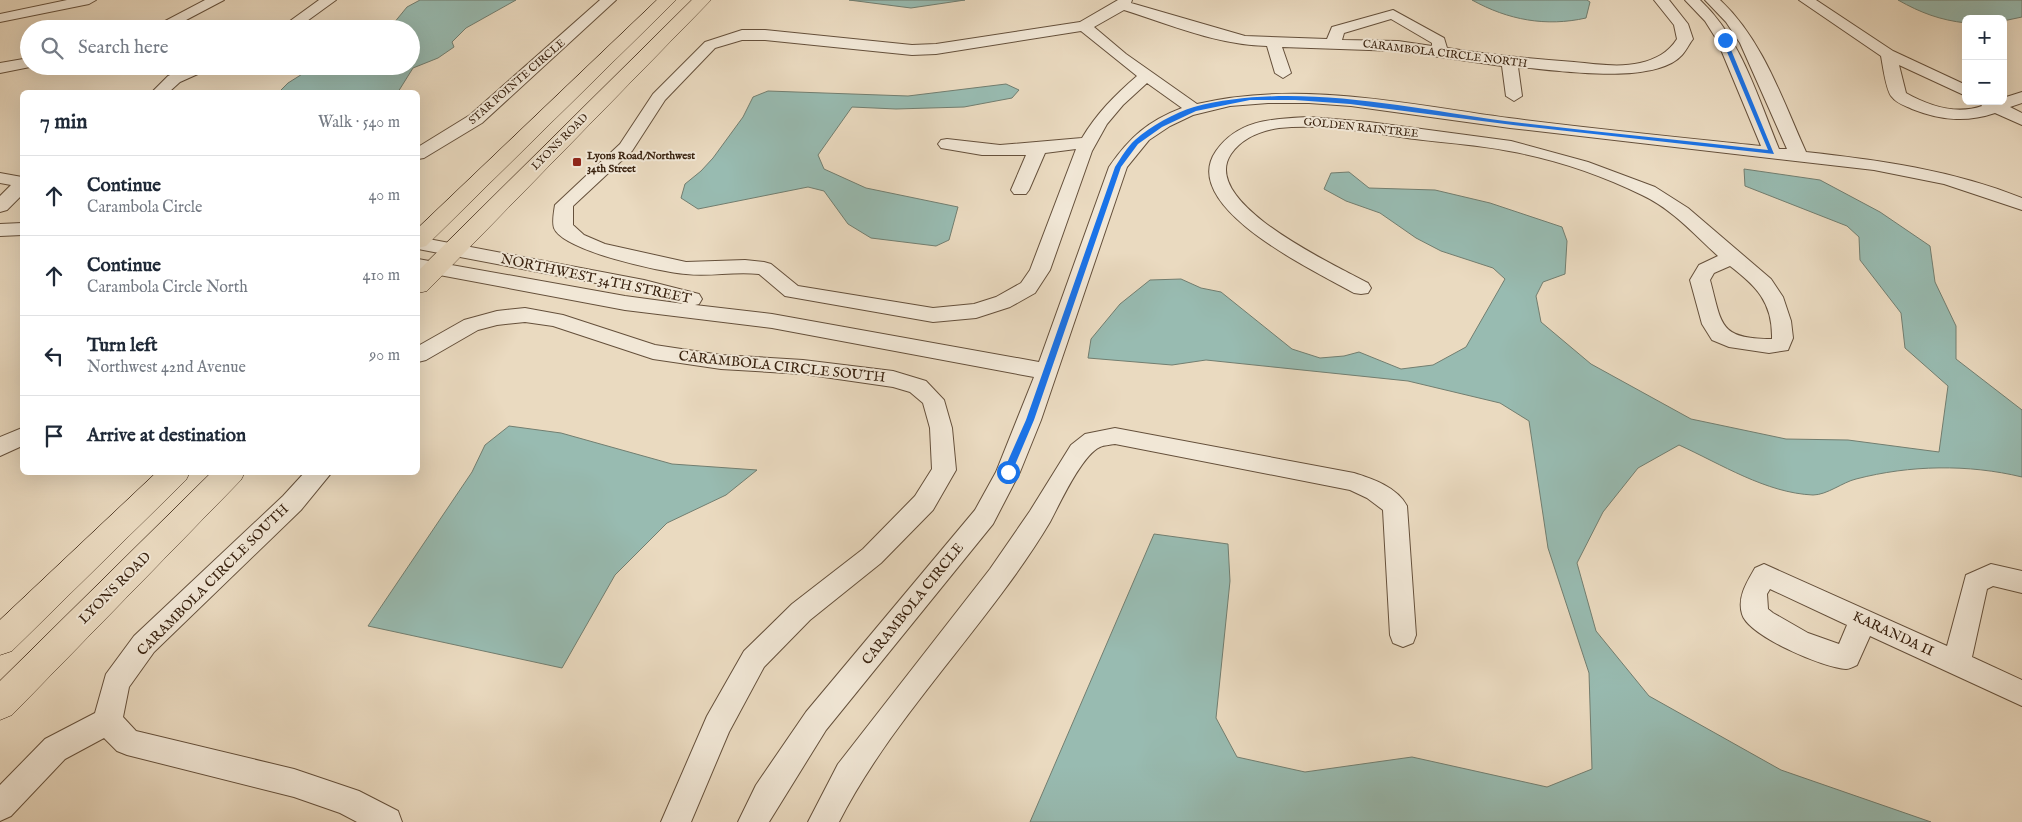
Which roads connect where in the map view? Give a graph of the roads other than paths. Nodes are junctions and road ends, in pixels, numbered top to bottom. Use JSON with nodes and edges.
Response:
{"nodes":[{"id":1,"x":89,"y":0,"type":"edge"},
{"id":2,"x":217,"y":0,"type":"edge"},
{"id":3,"x":329,"y":0,"type":"edge"},
{"id":4,"x":609,"y":0,"type":"edge"},
{"id":5,"x":667,"y":0,"type":"edge"},
{"id":6,"x":702,"y":0,"type":"edge"},
{"id":7,"x":1660,"y":0,"type":"edge"},
{"id":8,"x":1692,"y":0,"type":"edge"},
{"id":9,"x":1712,"y":0,"type":"edge"},
{"id":10,"x":1806,"y":0,"type":"edge"},
{"id":11,"x":1124,"y":2,"type":"edge"},
{"id":12,"x":0,"y":18,"type":"edge"},
{"id":13,"x":176,"y":20,"type":"edge"},
{"id":14,"x":299,"y":20,"type":"edge"},
{"id":15,"x":1084,"y":26,"type":"junction"},
{"id":16,"x":1272,"y":42,"type":"junction"},
{"id":17,"x":1334,"y":42,"type":"junction"},
{"id":18,"x":1440,"y":51,"type":"junction"},
{"id":19,"x":1888,"y":54,"type":"junction"},
{"id":20,"x":1509,"y":62,"type":"junction"},
{"id":21,"x":20,"y":64,"type":"edge"},
{"id":22,"x":0,"y":68,"type":"edge"},
{"id":23,"x":1283,"y":73,"type":"dead end"},
{"id":24,"x":183,"y":75,"type":"edge"},
{"id":25,"x":1147,"y":76,"type":"junction"},
{"id":26,"x":1962,"y":89,"type":"edge"},
{"id":27,"x":162,"y":90,"type":"edge"},
{"id":28,"x":1514,"y":96,"type":"dead end"},
{"id":29,"x":2022,"y":97,"type":"edge"},
{"id":30,"x":2007,"y":100,"type":"edge"},
{"id":31,"x":1990,"y":105,"type":"edge"},
{"id":32,"x":1994,"y":105,"type":"edge"},
{"id":33,"x":1194,"y":109,"type":"junction"},
{"id":34,"x":1478,"y":119,"type":"junction"},
{"id":35,"x":2022,"y":120,"type":"edge"},
{"id":36,"x":1513,"y":123,"type":"junction"},
{"id":37,"x":1088,"y":142,"type":"junction"},
{"id":38,"x":1479,"y":142,"type":"junction"},
{"id":39,"x":947,"y":144,"type":"dead end"},
{"id":40,"x":1510,"y":146,"type":"junction"},
{"id":41,"x":1038,"y":148,"type":"junction"},
{"id":42,"x":1772,"y":152,"type":"junction"},
{"id":43,"x":420,"y":153,"type":"edge"},
{"id":44,"x":1799,"y":156,"type":"junction"},
{"id":45,"x":0,"y":178,"type":"edge"},
{"id":46,"x":20,"y":183,"type":"edge"},
{"id":47,"x":20,"y":186,"type":"edge"},
{"id":48,"x":1020,"y":190,"type":"dead end"},
{"id":49,"x":2022,"y":204,"type":"edge"},
{"id":50,"x":0,"y":206,"type":"edge"},
{"id":51,"x":20,"y":229,"type":"edge"},
{"id":52,"x":0,"y":230,"type":"edge"},
{"id":53,"x":420,"y":240,"type":"edge"},
{"id":54,"x":420,"y":242,"type":"edge"},
{"id":55,"x":453,"y":249,"type":"junction"},
{"id":56,"x":1732,"y":257,"type":"junction"},
{"id":57,"x":423,"y":272,"type":"edge"},
{"id":58,"x":1361,"y":288,"type":"dead end"},
{"id":59,"x":772,"y":321,"type":"junction"},
{"id":60,"x":420,"y":354,"type":"edge"},
{"id":61,"x":1046,"y":371,"type":"junction"},
{"id":62,"x":20,"y":437,"type":"edge"},
{"id":63,"x":0,"y":446,"type":"edge"},
{"id":64,"x":173,"y":475,"type":"edge"},
{"id":65,"x":228,"y":475,"type":"edge"},
{"id":66,"x":317,"y":475,"type":"edge"},
{"id":67,"x":2022,"y":582,"type":"edge"},
{"id":68,"x":1863,"y":620,"type":"junction"},
{"id":69,"x":1403,"y":635,"type":"dead end"},
{"id":70,"x":0,"y":641,"type":"edge"},
{"id":71,"x":1958,"y":663,"type":"junction"},
{"id":72,"x":2022,"y":693,"type":"edge"},
{"id":73,"x":0,"y":704,"type":"edge"},
{"id":74,"x":108,"y":721,"type":"junction"},
{"id":75,"x":0,"y":806,"type":"edge"},
{"id":76,"x":387,"y":822,"type":"edge"},
{"id":77,"x":676,"y":822,"type":"edge"},
{"id":78,"x":753,"y":822,"type":"edge"},
{"id":79,"x":823,"y":822,"type":"edge"}],
"edges":[{"from":1,"to":12,"type":"street"},
{"from":2,"to":13,"type":"street"},
{"from":3,"to":14,"type":"street"},
{"from":4,"to":43,"type":"street","name":"STAR POINTE CIRCLE"},
{"from":5,"to":53,"type":"main road"},
{"from":6,"to":55,"type":"main road","name":"LYONS ROAD"},
{"from":7,"to":20,"type":"street","name":"CARAMBOLA CIRCLE NORTH"},
{"from":8,"to":42,"type":"street"},
{"from":9,"to":44,"type":"street"},
{"from":10,"to":19,"type":"street"},
{"from":11,"to":15,"type":"street","name":"CARAMBOLA CIRCLE NORTH"},
{"from":11,"to":16,"type":"street","name":"CARAMBOLA CIRCLE NORTH"},
{"from":15,"to":25,"type":"street"},
{"from":15,"to":37,"type":"street"},
{"from":16,"to":17,"type":"street","name":"CARAMBOLA CIRCLE NORTH"},
{"from":16,"to":23,"type":"street"},
{"from":17,"to":18,"type":"street","name":"CARAMBOLA CIRCLE NORTH"},
{"from":17,"to":18,"type":"street"},
{"from":18,"to":20,"type":"street","name":"CARAMBOLA CIRCLE NORTH"},
{"from":19,"to":26,"type":"street"},
{"from":19,"to":31,"type":"street"},
{"from":20,"to":28,"type":"street"},
{"from":21,"to":22,"type":"street"},
{"from":24,"to":27,"type":"street"},
{"from":25,"to":33,"type":"street"},
{"from":25,"to":37,"type":"street"},
{"from":29,"to":30,"type":"street"},
{"from":32,"to":35,"type":"street"},
{"from":33,"to":34,"type":"street"},
{"from":33,"to":61,"type":"street"},
{"from":34,"to":36,"type":"street"},
{"from":34,"to":38,"type":"street"},
{"from":36,"to":40,"type":"street"},
{"from":36,"to":42,"type":"street"},
{"from":37,"to":41,"type":"street"},
{"from":38,"to":40,"type":"street","name":"GOLDEN RAINTREE"},
{"from":38,"to":58,"type":"street","name":"GOLDEN RAINTREE"},
{"from":39,"to":41,"type":"street"},
{"from":40,"to":56,"type":"street","name":"GOLDEN RAINTREE"},
{"from":41,"to":48,"type":"street"},
{"from":42,"to":44,"type":"street"},
{"from":44,"to":49,"type":"street"},
{"from":45,"to":46,"type":"street"},
{"from":47,"to":50,"type":"street"},
{"from":51,"to":52,"type":"street"},
{"from":54,"to":55,"type":"street","name":"NORTHWEST 34TH STREET"},
{"from":55,"to":57,"type":"main road","name":"LYONS ROAD"},
{"from":55,"to":59,"type":"street","name":"NORTHWEST 34TH STREET"},
{"from":56,"to":56,"type":"street","name":"GOLDEN RAINTREE"},
{"from":57,"to":59,"type":"street","name":"NORTHWEST 34TH STREET"},
{"from":59,"to":61,"type":"street","name":"NORTHWEST 34TH STREET"},
{"from":60,"to":77,"type":"street","name":"CARAMBOLA CIRCLE SOUTH"},
{"from":61,"to":78,"type":"street","name":"CARAMBOLA CIRCLE"},
{"from":62,"to":63,"type":"street"},
{"from":64,"to":70,"type":"main road"},
{"from":65,"to":73,"type":"main road","name":"LYONS ROAD"},
{"from":66,"to":74,"type":"street","name":"CARAMBOLA CIRCLE SOUTH"},
{"from":67,"to":71,"type":"street"},
{"from":68,"to":68,"type":"street","name":"KARANDA II"},
{"from":68,"to":71,"type":"street","name":"KARANDA II"},
{"from":69,"to":79,"type":"street"},
{"from":71,"to":72,"type":"street","name":"KARANDA II"},
{"from":74,"to":75,"type":"street"},
{"from":74,"to":76,"type":"street"}]}
